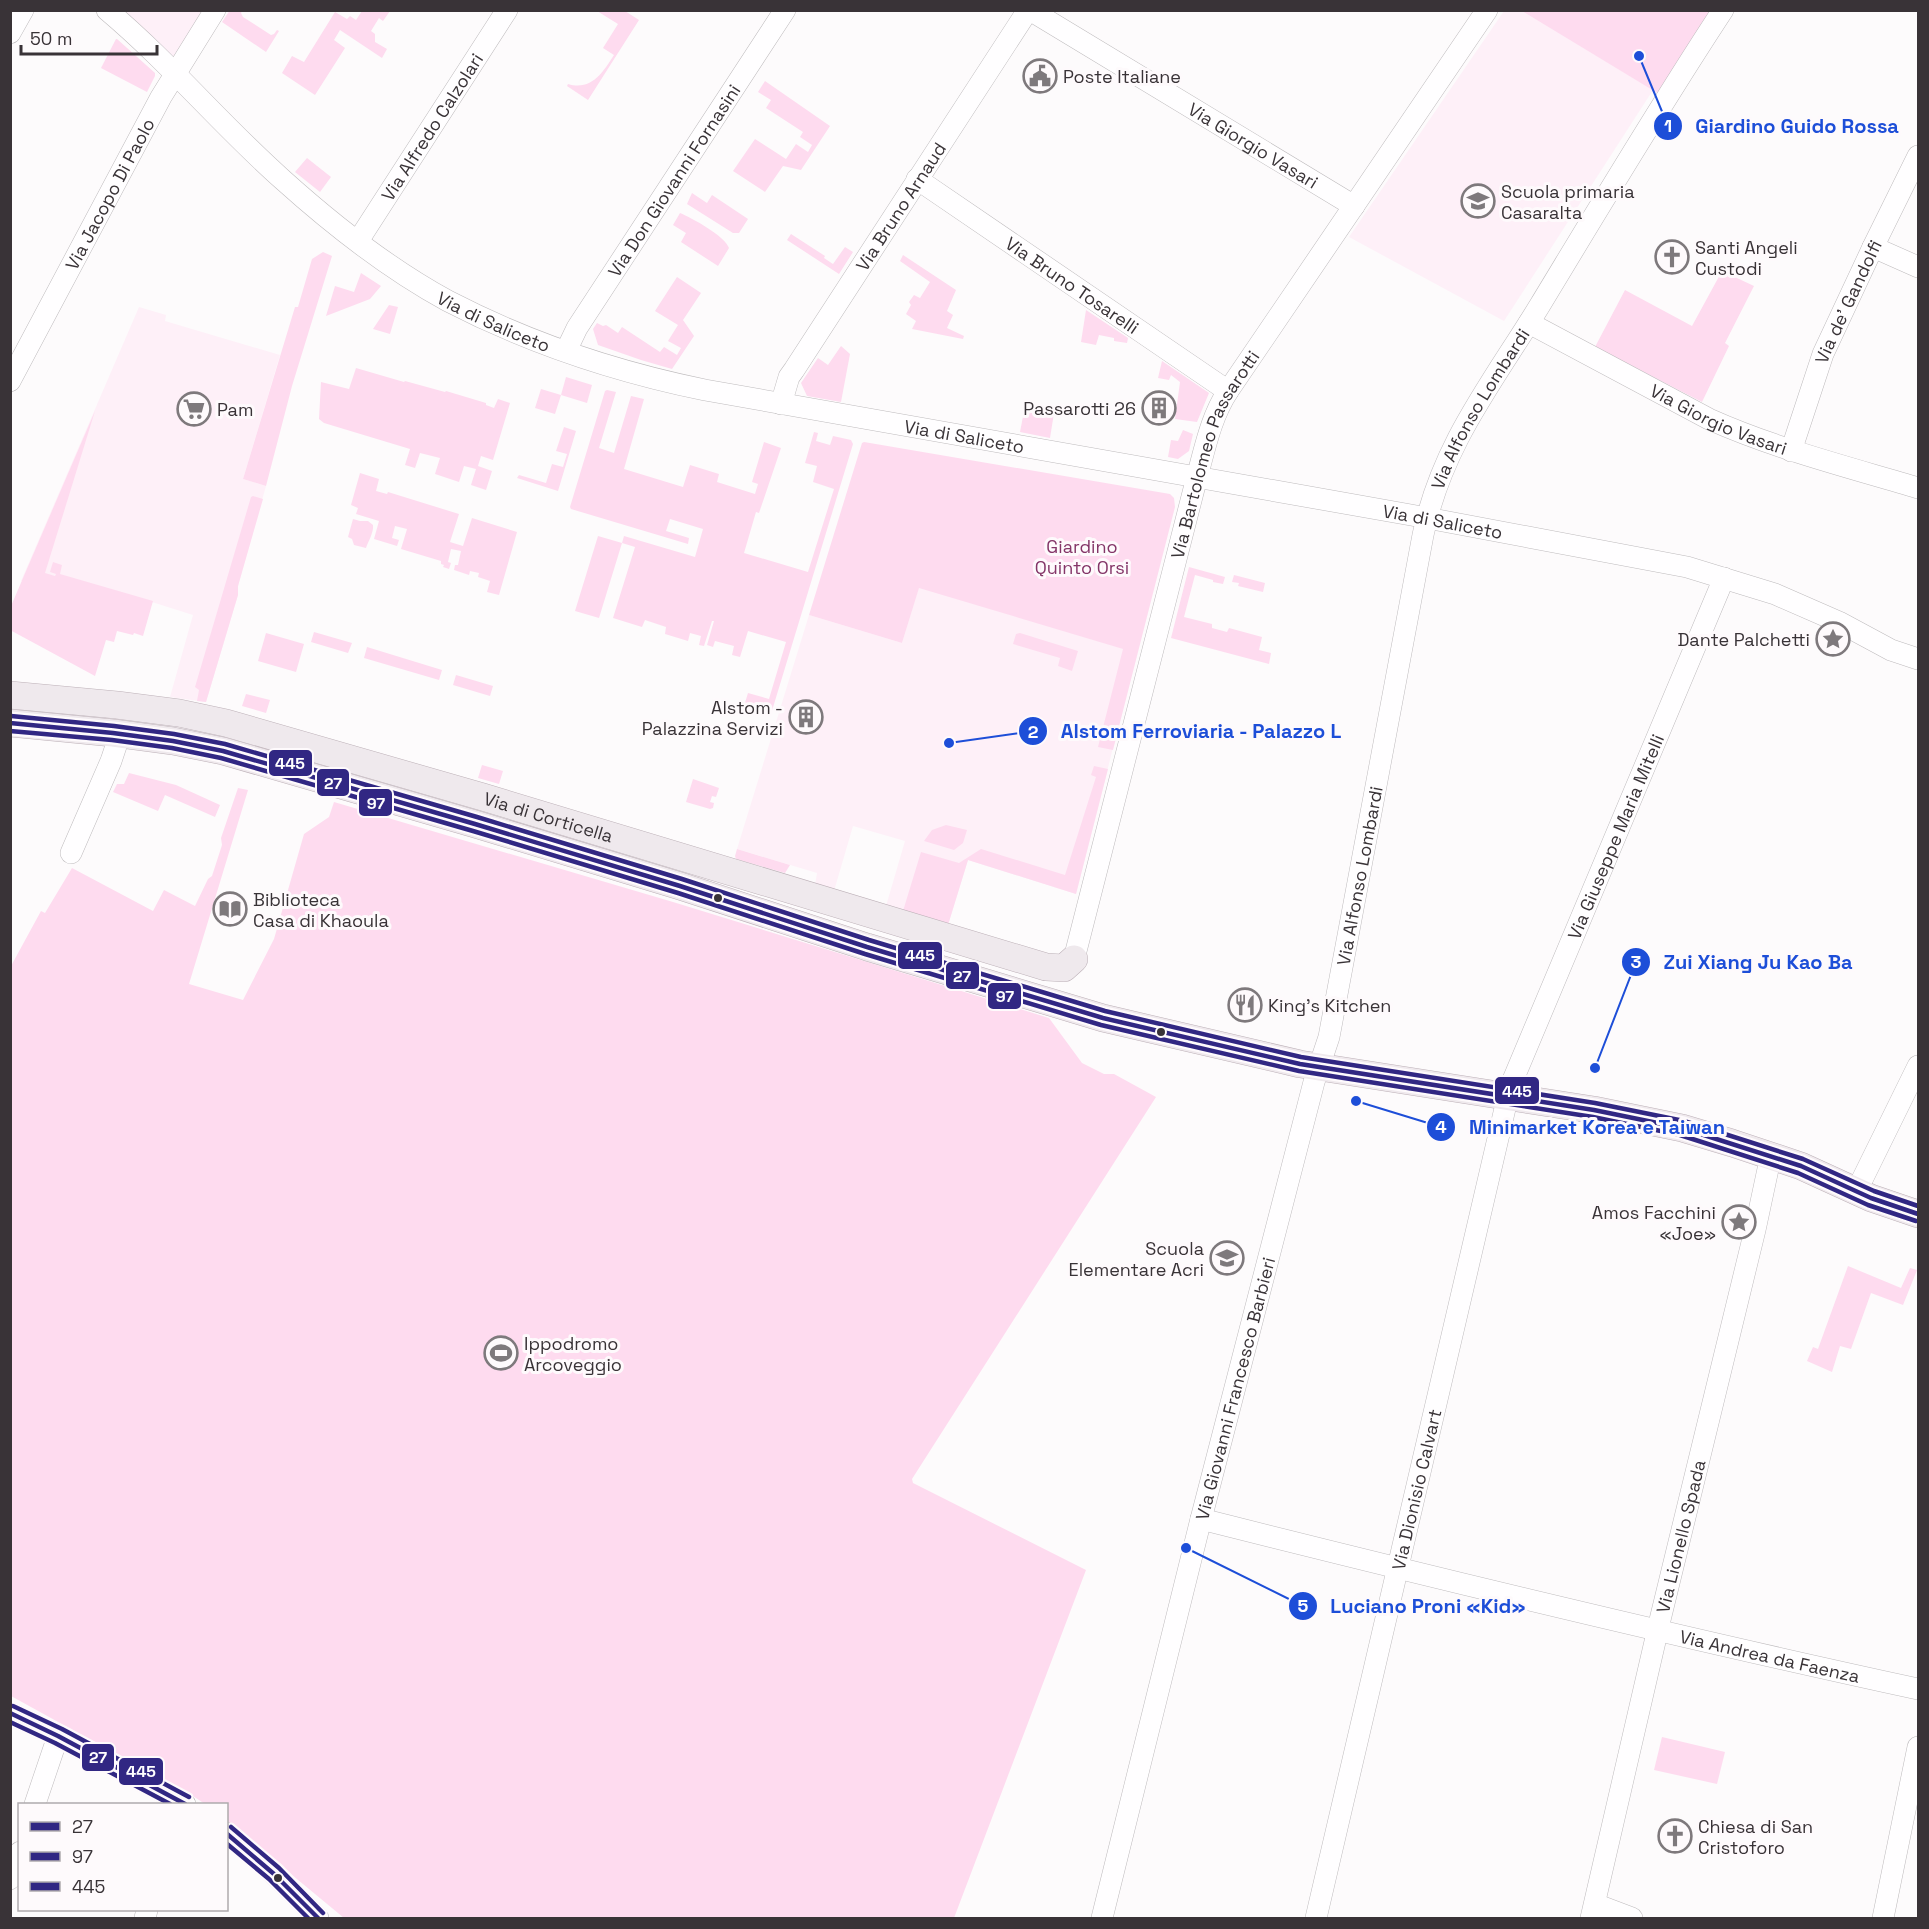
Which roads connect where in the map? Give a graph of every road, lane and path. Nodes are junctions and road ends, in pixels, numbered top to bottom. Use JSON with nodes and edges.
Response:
{"nodes":[{"id":1,"x":23,"y":10,"type":"edge"},
{"id":2,"x":107,"y":10,"type":"edge"},
{"id":3,"x":215,"y":10,"type":"edge"},
{"id":4,"x":507,"y":10,"type":"edge"},
{"id":5,"x":785,"y":10,"type":"edge"},
{"id":6,"x":1029,"y":10,"type":"edge"},
{"id":7,"x":1487,"y":10,"type":"edge"},
{"id":8,"x":1723,"y":10,"type":"edge"},
{"id":9,"x":10,"y":33,"type":"edge"},
{"id":10,"x":176,"y":73,"type":"junction"},
{"id":11,"x":1918,"y":156,"type":"edge"},
{"id":12,"x":917,"y":179,"type":"junction"},
{"id":13,"x":1354,"y":206,"type":"junction"},
{"id":14,"x":358,"y":241,"type":"junction"},
{"id":15,"x":1873,"y":247,"type":"junction"},
{"id":16,"x":1918,"y":267,"type":"edge"},
{"id":17,"x":1529,"y":323,"type":"junction"},
{"id":18,"x":566,"y":351,"type":"junction"},
{"id":19,"x":10,"y":381,"type":"edge"},
{"id":20,"x":1228,"y":391,"type":"junction"},
{"id":21,"x":781,"y":405,"type":"junction"},
{"id":22,"x":1791,"y":451,"type":"junction"},
{"id":23,"x":1197,"y":477,"type":"junction"},
{"id":24,"x":1918,"y":488,"type":"edge"},
{"id":25,"x":1427,"y":518,"type":"junction"},
{"id":26,"x":1724,"y":578,"type":"junction"},
{"id":27,"x":1918,"y":659,"type":"edge"},
{"id":28,"x":10,"y":694,"type":"edge"},
{"id":29,"x":10,"y":723,"type":"edge"},
{"id":30,"x":120,"y":734,"type":"junction"},
{"id":31,"x":71,"y":854,"type":"dead end"},
{"id":32,"x":1074,"y":959,"type":"joint"},
{"id":33,"x":1918,"y":1066,"type":"edge"},
{"id":34,"x":1318,"y":1068,"type":"junction"},
{"id":35,"x":1508,"y":1097,"type":"junction"},
{"id":36,"x":1771,"y":1155,"type":"junction"},
{"id":37,"x":1856,"y":1192,"type":"junction"},
{"id":38,"x":1918,"y":1214,"type":"edge"},
{"id":39,"x":1201,"y":1519,"type":"junction"},
{"id":40,"x":1398,"y":1569,"type":"junction"},
{"id":41,"x":1658,"y":1631,"type":"junction"},
{"id":42,"x":1918,"y":1689,"type":"edge"},
{"id":43,"x":10,"y":1713,"type":"edge"},
{"id":44,"x":58,"y":1736,"type":"junction"},
{"id":45,"x":1918,"y":1747,"type":"edge"},
{"id":46,"x":35,"y":1803,"type":"edge"},
{"id":47,"x":181,"y":1803,"type":"edge"},
{"id":48,"x":228,"y":1834,"type":"edge"},
{"id":49,"x":18,"y":1857,"type":"edge"},
{"id":50,"x":10,"y":1879,"type":"edge"},
{"id":51,"x":1593,"y":1911,"type":"edge"},
{"id":52,"x":313,"y":1916,"type":"edge"},
{"id":53,"x":1102,"y":1918,"type":"edge"},
{"id":54,"x":1316,"y":1918,"type":"edge"},
{"id":55,"x":1632,"y":1918,"type":"edge"},
{"id":56,"x":1883,"y":1918,"type":"edge"}],
"edges":[{"from":1,"to":9,"type":"street"},
{"from":2,"to":10,"type":"street","name":"Via di Saliceto"},
{"from":3,"to":10,"type":"street","name":"Via Jacopo Di Paolo"},
{"from":4,"to":14,"type":"street","name":"Via Alfredo Calzolari"},
{"from":5,"to":18,"type":"street","name":"Via Don Giovanni Fornasini"},
{"from":6,"to":12,"type":"street","name":"Via Bruno Arnaud"},
{"from":6,"to":13,"type":"street","name":"Via Giorgio Vasari"},
{"from":7,"to":13,"type":"street","name":"Via Bartolomeo Passarotti"},
{"from":8,"to":17,"type":"street","name":"Via Alfonso Lombardi"},
{"from":10,"to":14,"type":"street","name":"Via di Saliceto"},
{"from":10,"to":19,"type":"street","name":"Via Jacopo Di Paolo"},
{"from":11,"to":15,"type":"street","name":"Via de' Gandolfi"},
{"from":12,"to":20,"type":"street","name":"Via Bruno Tosarelli"},
{"from":12,"to":21,"type":"street","name":"Via Bruno Arnaud"},
{"from":13,"to":20,"type":"street","name":"Via Bartolomeo Passarotti"},
{"from":14,"to":18,"type":"street","name":"Via di Saliceto"},
{"from":15,"to":16,"type":"street"},
{"from":15,"to":22,"type":"street","name":"Via de' Gandolfi"},
{"from":17,"to":22,"type":"street","name":"Via Giorgio Vasari"},
{"from":17,"to":25,"type":"street","name":"Via Alfonso Lombardi"},
{"from":18,"to":21,"type":"street","name":"Via di Saliceto"},
{"from":20,"to":23,"type":"street","name":"Via Bartolomeo Passarotti"},
{"from":21,"to":23,"type":"street","name":"Via di Saliceto"},
{"from":22,"to":24,"type":"street","name":"Via Giorgio Vasari"},
{"from":23,"to":25,"type":"street","name":"Via di Saliceto"},
{"from":23,"to":32,"type":"street","name":"Via Bartolomeo Passarotti"},
{"from":25,"to":26,"type":"street","name":"Via di Saliceto"},
{"from":25,"to":34,"type":"street","name":"Via Alfonso Lombardi"},
{"from":26,"to":27,"type":"street","name":"Via di Saliceto"},
{"from":26,"to":35,"type":"street","name":"Via Giuseppe Maria Mitelli"},
{"from":28,"to":32,"type":"main road","name":"Via di Corticella"},
{"from":29,"to":30,"type":"main road","name":"Via di Corticella"},
{"from":30,"to":31,"type":"street"},
{"from":30,"to":34,"type":"main road","name":"Via di Corticella"},
{"from":33,"to":37,"type":"street"},
{"from":34,"to":35,"type":"main road","name":"Via di Corticella"},
{"from":34,"to":39,"type":"street","name":"Via Giovanni Francesco Barbieri"},
{"from":35,"to":36,"type":"main road","name":"Via di Corticella"},
{"from":35,"to":40,"type":"street","name":"Via Dionisio Calvart"},
{"from":36,"to":37,"type":"main road","name":"Via di Corticella"},
{"from":36,"to":41,"type":"street","name":"Via Lionello Spada"},
{"from":37,"to":38,"type":"main road","name":"Via di Corticella"},
{"from":39,"to":40,"type":"street","name":"Via Andrea da Faenza"},
{"from":39,"to":53,"type":"street","name":"Via Giovanni Francesco Barbieri"},
{"from":40,"to":41,"type":"street","name":"Via Andrea da Faenza"},
{"from":40,"to":54,"type":"street","name":"Via Dionisio Calvart"},
{"from":41,"to":42,"type":"street","name":"Via Andrea da Faenza"},
{"from":41,"to":51,"type":"street","name":"Via Lionello Spada"},
{"from":43,"to":44,"type":"street"},
{"from":44,"to":46,"type":"street"},
{"from":44,"to":47,"type":"street"},
{"from":45,"to":56,"type":"street"},
{"from":48,"to":52,"type":"street"},
{"from":49,"to":50,"type":"street"},
{"from":51,"to":55,"type":"street"}]}
